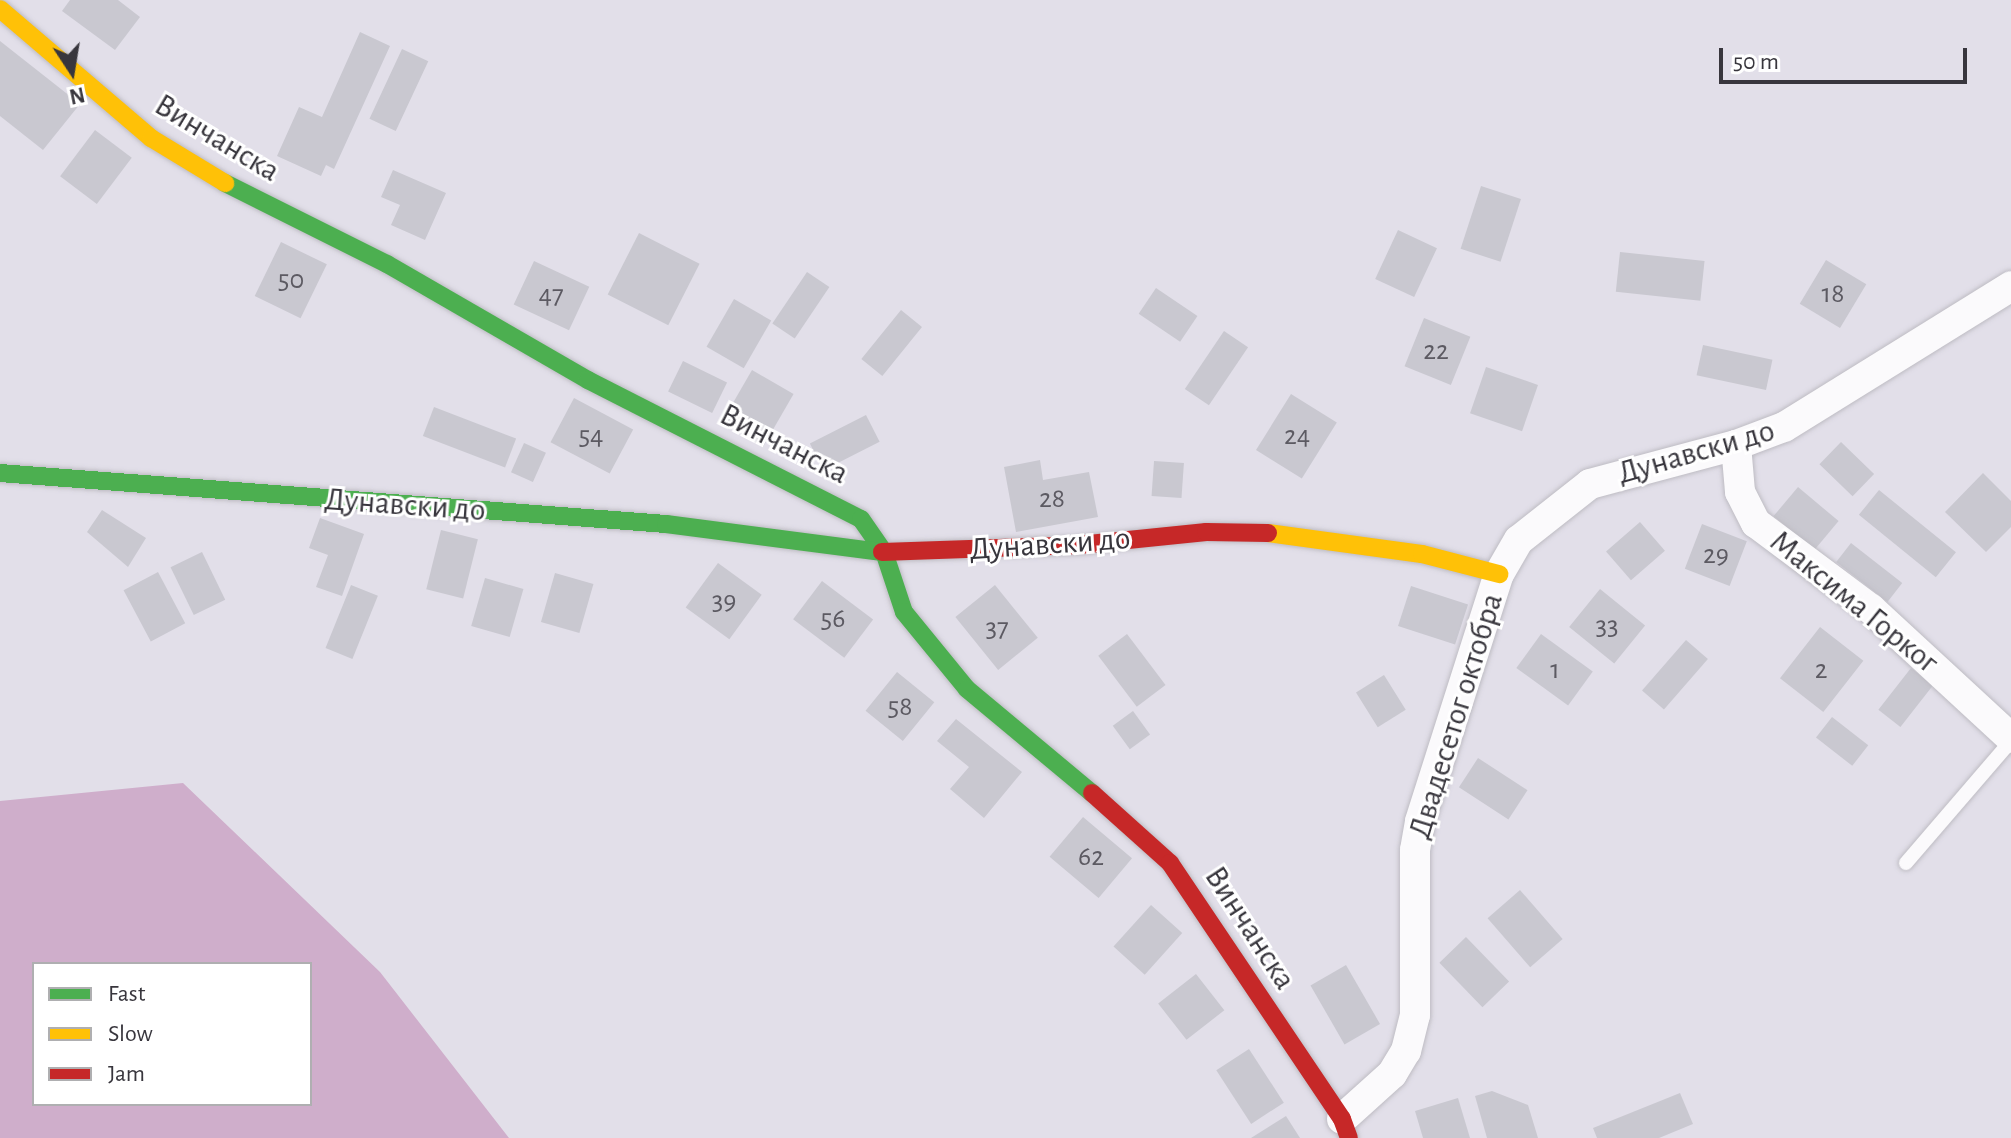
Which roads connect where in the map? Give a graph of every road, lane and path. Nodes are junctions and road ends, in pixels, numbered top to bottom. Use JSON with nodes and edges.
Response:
{"nodes":[{"id":1,"x":0,"y":9,"type":"edge"},
{"id":2,"x":2011,"y":286,"type":"edge"},
{"id":3,"x":1736,"y":445,"type":"junction"},
{"id":4,"x":0,"y":473,"type":"edge"},
{"id":5,"x":884,"y":552,"type":"junction"},
{"id":6,"x":1499,"y":574,"type":"junction"},
{"id":7,"x":2011,"y":740,"type":"edge"},
{"id":8,"x":1906,"y":863,"type":"dead end"},
{"id":9,"x":1346,"y":1128,"type":"edge"}],
"edges":[{"from":1,"to":5,"type":"street","name":"Винчанска"},
{"from":2,"to":3,"type":"street","name":"Дунавски до"},
{"from":3,"to":6,"type":"street","name":"Дунавски до"},
{"from":3,"to":7,"type":"street","name":"Максима Горког"},
{"from":4,"to":5,"type":"street","name":"Дунавски до"},
{"from":5,"to":6,"type":"street","name":"Дунавски до"},
{"from":5,"to":9,"type":"street","name":"Винчанска"},
{"from":6,"to":9,"type":"street","name":"Двадесетог октобра"},
{"from":7,"to":8,"type":"lane","name":"Максима Горког"}]}
